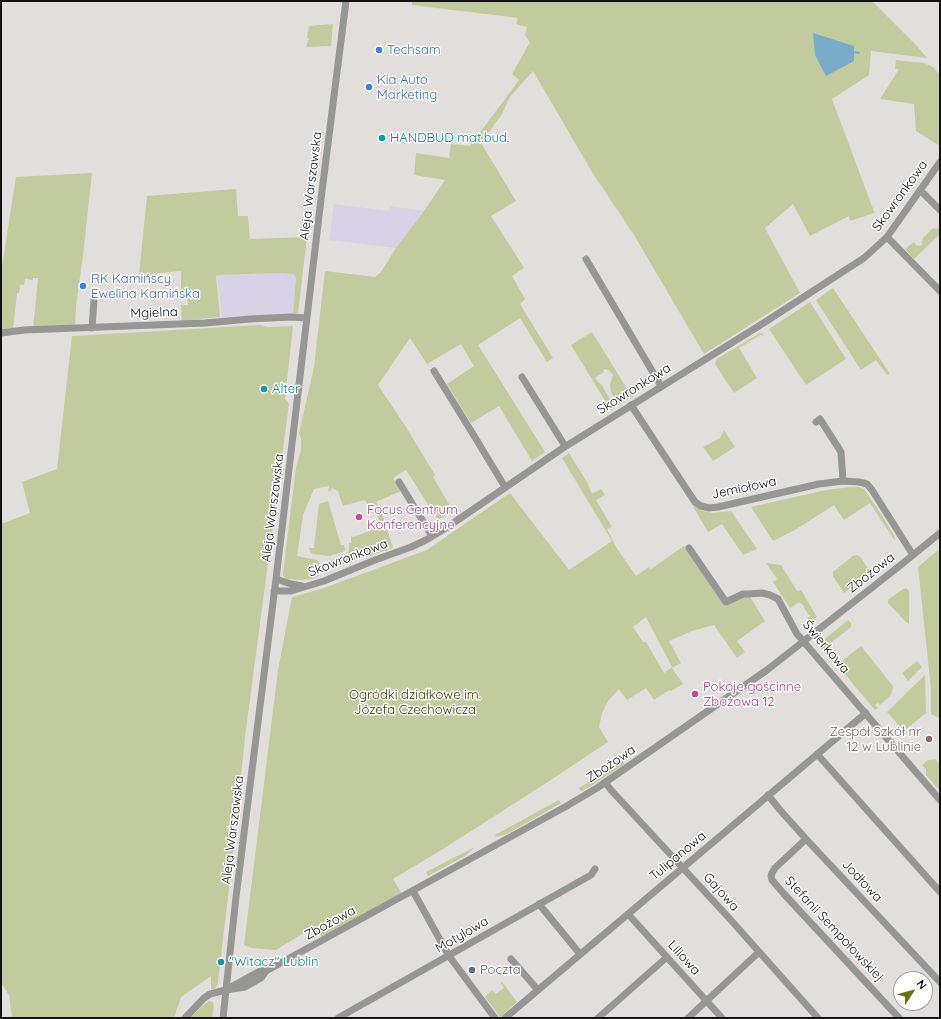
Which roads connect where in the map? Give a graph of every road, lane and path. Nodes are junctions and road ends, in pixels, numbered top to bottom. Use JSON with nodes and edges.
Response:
{"nodes":[{"id":1,"x":346,"y":1,"type":"edge"},
{"id":2,"x":940,"y":162,"type":"edge"},
{"id":3,"x":920,"y":190,"type":"junction"},
{"id":4,"x":940,"y":210,"type":"edge"},
{"id":5,"x":887,"y":237,"type":"junction"},
{"id":6,"x":586,"y":259,"type":"dead end"},
{"id":7,"x":940,"y":291,"type":"edge"},
{"id":8,"x":94,"y":300,"type":"dead end"},
{"id":9,"x":307,"y":318,"type":"junction"},
{"id":10,"x":92,"y":328,"type":"junction"},
{"id":11,"x":1,"y":333,"type":"edge"},
{"id":12,"x":434,"y":371,"type":"dead end"},
{"id":13,"x":522,"y":377,"type":"dead end"},
{"id":14,"x":661,"y":386,"type":"junction"},
{"id":15,"x":632,"y":405,"type":"junction"},
{"id":16,"x":816,"y":422,"type":"dead end"},
{"id":17,"x":565,"y":446,"type":"junction"},
{"id":18,"x":843,"y":481,"type":"junction"},
{"id":19,"x":399,"y":482,"type":"dead end"},
{"id":20,"x":505,"y":487,"type":"junction"},
{"id":21,"x":940,"y":533,"type":"edge"},
{"id":22,"x":432,"y":536,"type":"junction"},
{"id":23,"x":689,"y":548,"type":"dead end"},
{"id":24,"x":913,"y":555,"type":"junction"},
{"id":25,"x":276,"y":579,"type":"junction"},
{"id":26,"x":304,"y":586,"type":"junction"},
{"id":27,"x":274,"y":591,"type":"junction"},
{"id":28,"x":804,"y":641,"type":"junction"},
{"id":29,"x":866,"y":713,"type":"junction"},
{"id":30,"x":817,"y":754,"type":"junction"},
{"id":31,"x":605,"y":782,"type":"junction"},
{"id":32,"x":768,"y":795,"type":"junction"},
{"id":33,"x":940,"y":800,"type":"edge"},
{"id":34,"x":806,"y":839,"type":"junction"},
{"id":35,"x":683,"y":868,"type":"junction"},
{"id":36,"x":595,"y":870,"type":"dead end"},
{"id":37,"x":413,"y":891,"type":"junction"},
{"id":38,"x":940,"y":892,"type":"edge"},
{"id":39,"x":539,"y":904,"type":"junction"},
{"id":40,"x":628,"y":914,"type":"junction"},
{"id":41,"x":760,"y":952,"type":"junction"},
{"id":42,"x":580,"y":954,"type":"junction"},
{"id":43,"x":449,"y":956,"type":"junction"},
{"id":44,"x":667,"y":957,"type":"junction"},
{"id":45,"x":511,"y":959,"type":"dead end"},
{"id":46,"x":940,"y":982,"type":"edge"},
{"id":47,"x":226,"y":990,"type":"junction"},
{"id":48,"x":538,"y":990,"type":"junction"},
{"id":49,"x":706,"y":1000,"type":"junction"},
{"id":50,"x":185,"y":1018,"type":"edge"},
{"id":51,"x":223,"y":1018,"type":"edge"},
{"id":52,"x":338,"y":1018,"type":"edge"},
{"id":53,"x":495,"y":1018,"type":"edge"},
{"id":54,"x":505,"y":1018,"type":"edge"},
{"id":55,"x":598,"y":1018,"type":"edge"},
{"id":56,"x":688,"y":1018,"type":"edge"},
{"id":57,"x":722,"y":1018,"type":"edge"},
{"id":58,"x":818,"y":1018,"type":"edge"},
{"id":59,"x":899,"y":1018,"type":"edge"}],
"edges":[{"from":1,"to":9,"type":"street","name":"Aleja Warszawska"},
{"from":2,"to":3,"type":"street","name":"Skowronkowa"},
{"from":3,"to":4,"type":"street"},
{"from":3,"to":5,"type":"street","name":"Skowronkowa"},
{"from":5,"to":7,"type":"street"},
{"from":5,"to":14,"type":"street","name":"Skowronkowa"},
{"from":6,"to":14,"type":"street"},
{"from":8,"to":10,"type":"street"},
{"from":9,"to":10,"type":"street","name":"Mgielna"},
{"from":9,"to":25,"type":"street","name":"Aleja Warszawska"},
{"from":10,"to":11,"type":"street","name":"Mgielna"},
{"from":12,"to":20,"type":"street"},
{"from":13,"to":17,"type":"street"},
{"from":14,"to":15,"type":"street","name":"Skowronkowa"},
{"from":15,"to":17,"type":"street","name":"Skowronkowa"},
{"from":15,"to":18,"type":"street","name":"Jemiołowa"},
{"from":16,"to":18,"type":"street"},
{"from":17,"to":20,"type":"street","name":"Skowronkowa"},
{"from":18,"to":24,"type":"street","name":"Jemiołowa"},
{"from":19,"to":22,"type":"street"},
{"from":20,"to":22,"type":"street","name":"Skowronkowa"},
{"from":21,"to":24,"type":"street","name":"Zbożowa"},
{"from":22,"to":26,"type":"street","name":"Skowronkowa"},
{"from":23,"to":28,"type":"street","name":"Świerkowa"},
{"from":24,"to":28,"type":"street","name":"Zbożowa"},
{"from":25,"to":26,"type":"street","name":"Skowronkowa"},
{"from":25,"to":27,"type":"street","name":"Aleja Warszawska"},
{"from":26,"to":27,"type":"street","name":"Skowronkowa"},
{"from":27,"to":47,"type":"street","name":"Aleja Warszawska"},
{"from":28,"to":29,"type":"street","name":"Świerkowa"},
{"from":28,"to":31,"type":"street","name":"Zbożowa"},
{"from":29,"to":30,"type":"street","name":"Tulipanowa"},
{"from":29,"to":33,"type":"street","name":"Świerkowa"},
{"from":30,"to":32,"type":"street","name":"Tulipanowa"},
{"from":30,"to":38,"type":"street"},
{"from":31,"to":35,"type":"street","name":"Gajowa"},
{"from":31,"to":37,"type":"street","name":"Zbożowa"},
{"from":32,"to":34,"type":"street","name":"Jodłowa"},
{"from":32,"to":35,"type":"street","name":"Tulipanowa"},
{"from":34,"to":46,"type":"street","name":"Jodłowa"},
{"from":34,"to":59,"type":"street","name":"Stefanii Sempołowskiej"},
{"from":35,"to":40,"type":"street","name":"Tulipanowa"},
{"from":35,"to":41,"type":"street","name":"Gajowa"},
{"from":36,"to":39,"type":"street","name":"Motylowa"},
{"from":37,"to":43,"type":"street"},
{"from":37,"to":47,"type":"street","name":"Zbożowa"},
{"from":39,"to":42,"type":"street"},
{"from":39,"to":43,"type":"street","name":"Motylowa"},
{"from":40,"to":42,"type":"street","name":"Tulipanowa"},
{"from":40,"to":44,"type":"street","name":"Liliowa"},
{"from":41,"to":49,"type":"street"},
{"from":41,"to":58,"type":"street","name":"Gajowa"},
{"from":42,"to":48,"type":"street","name":"Tulipanowa"},
{"from":43,"to":52,"type":"street","name":"Motylowa"},
{"from":43,"to":53,"type":"street"},
{"from":44,"to":49,"type":"street","name":"Liliowa"},
{"from":44,"to":55,"type":"street"},
{"from":45,"to":48,"type":"street"},
{"from":47,"to":50,"type":"street","name":"Zbożowa"},
{"from":47,"to":51,"type":"street","name":"Aleja Warszawska"},
{"from":48,"to":54,"type":"street","name":"Tulipanowa"},
{"from":49,"to":56,"type":"street"},
{"from":49,"to":57,"type":"street","name":"Liliowa"}]}
